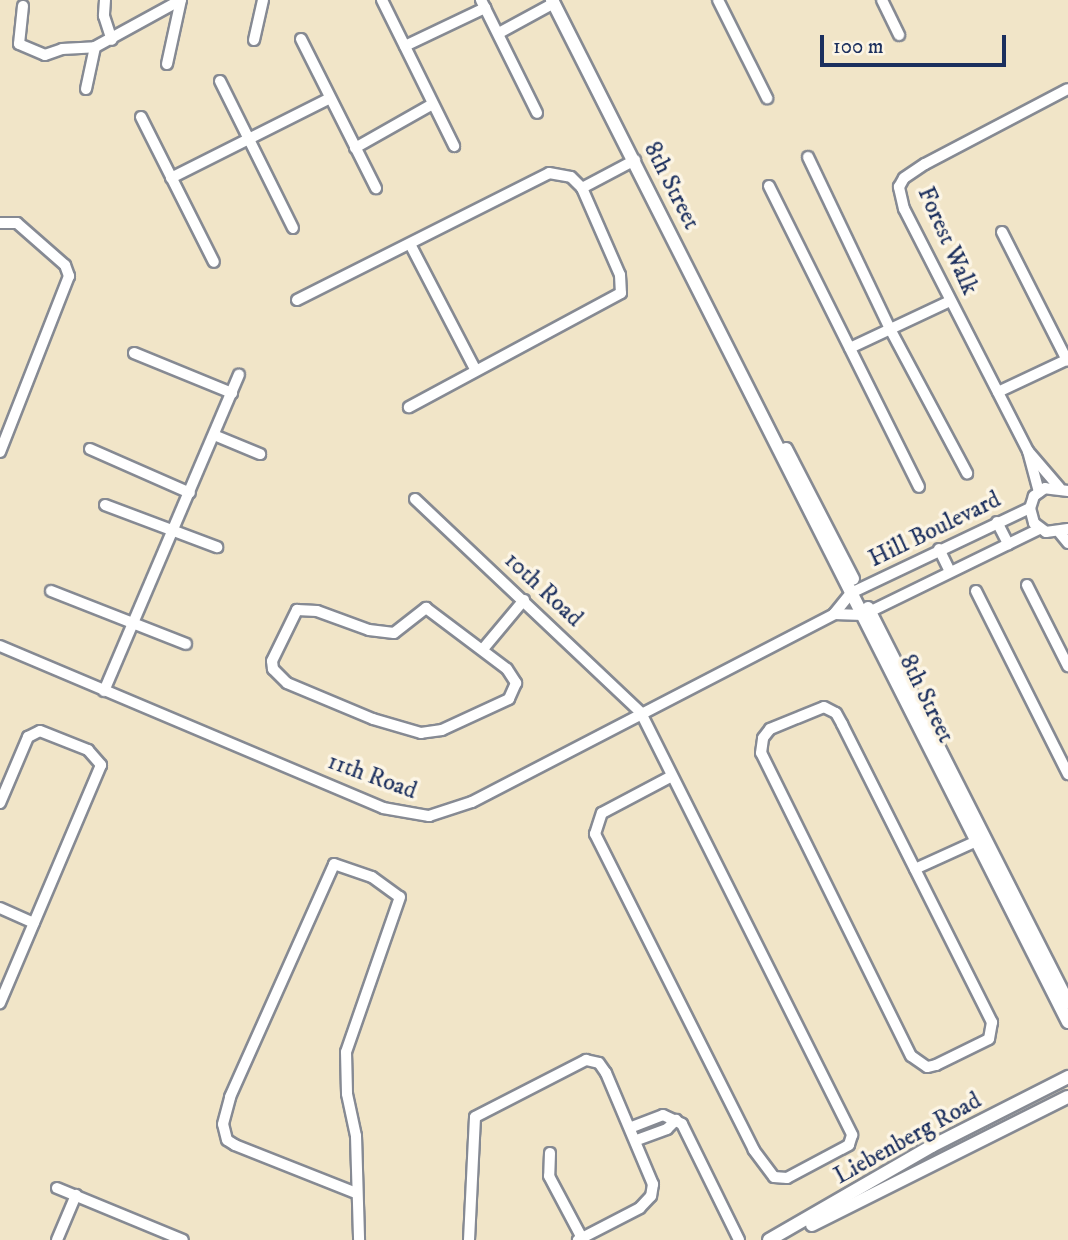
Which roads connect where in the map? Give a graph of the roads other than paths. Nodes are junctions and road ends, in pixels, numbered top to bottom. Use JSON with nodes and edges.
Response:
{"nodes":[{"id":1,"x":105,"y":0,"type":"edge"},
{"id":2,"x":181,"y":0,"type":"edge"},
{"id":3,"x":263,"y":0,"type":"edge"},
{"id":4,"x":382,"y":0,"type":"edge"},
{"id":5,"x":718,"y":0,"type":"edge"},
{"id":6,"x":882,"y":0,"type":"edge"},
{"id":7,"x":553,"y":2,"type":"edge"},
{"id":8,"x":483,"y":4,"type":"edge"},
{"id":9,"x":23,"y":6,"type":"dead end"},
{"id":10,"x":499,"y":33,"type":"junction"},
{"id":11,"x":899,"y":34,"type":"dead end"},
{"id":12,"x":301,"y":39,"type":"dead end"},
{"id":13,"x":113,"y":40,"type":"junction"},
{"id":14,"x":254,"y":40,"type":"dead end"},
{"id":15,"x":405,"y":46,"type":"junction"},
{"id":16,"x":95,"y":47,"type":"junction"},
{"id":17,"x":167,"y":64,"type":"dead end"},
{"id":18,"x":220,"y":81,"type":"dead end"},
{"id":19,"x":86,"y":89,"type":"dead end"},
{"id":20,"x":1068,"y":89,"type":"edge"},
{"id":21,"x":767,"y":98,"type":"dead end"},
{"id":22,"x":328,"y":99,"type":"junction"},
{"id":23,"x":431,"y":105,"type":"junction"},
{"id":24,"x":537,"y":113,"type":"dead end"},
{"id":25,"x":141,"y":117,"type":"dead end"},
{"id":26,"x":251,"y":139,"type":"junction"},
{"id":27,"x":454,"y":146,"type":"dead end"},
{"id":28,"x":355,"y":148,"type":"junction"},
{"id":29,"x":808,"y":157,"type":"dead end"},
{"id":30,"x":635,"y":160,"type":"junction"},
{"id":31,"x":171,"y":178,"type":"junction"},
{"id":32,"x":769,"y":186,"type":"dead end"},
{"id":33,"x":376,"y":188,"type":"dead end"},
{"id":34,"x":582,"y":188,"type":"junction"},
{"id":35,"x":0,"y":223,"type":"edge"},
{"id":36,"x":293,"y":228,"type":"dead end"},
{"id":37,"x":1002,"y":232,"type":"dead end"},
{"id":38,"x":410,"y":244,"type":"junction"},
{"id":39,"x":214,"y":262,"type":"dead end"},
{"id":40,"x":297,"y":300,"type":"dead end"},
{"id":41,"x":950,"y":301,"type":"junction"},
{"id":42,"x":889,"y":327,"type":"junction"},
{"id":43,"x":850,"y":348,"type":"junction"},
{"id":44,"x":134,"y":353,"type":"dead end"},
{"id":45,"x":1067,"y":360,"type":"edge"},
{"id":46,"x":475,"y":369,"type":"junction"},
{"id":47,"x":239,"y":375,"type":"dead end"},
{"id":48,"x":998,"y":392,"type":"junction"},
{"id":49,"x":232,"y":393,"type":"junction"},
{"id":50,"x":409,"y":407,"type":"dead end"},
{"id":51,"x":214,"y":435,"type":"junction"},
{"id":52,"x":90,"y":449,"type":"dead end"},
{"id":53,"x":1028,"y":451,"type":"junction"},
{"id":54,"x":0,"y":452,"type":"edge"},
{"id":55,"x":260,"y":454,"type":"dead end"},
{"id":56,"x":967,"y":473,"type":"dead end"},
{"id":57,"x":919,"y":487,"type":"dead end"},
{"id":58,"x":1063,"y":489,"type":"edge"},
{"id":59,"x":1039,"y":492,"type":"junction"},
{"id":60,"x":190,"y":493,"type":"junction"},
{"id":61,"x":415,"y":499,"type":"dead end"},
{"id":62,"x":105,"y":506,"type":"dead end"},
{"id":63,"x":1030,"y":508,"type":"junction"},
{"id":64,"x":997,"y":522,"type":"junction"},
{"id":65,"x":1039,"y":529,"type":"junction"},
{"id":66,"x":174,"y":531,"type":"junction"},
{"id":67,"x":1064,"y":531,"type":"edge"},
{"id":68,"x":1068,"y":543,"type":"edge"},
{"id":69,"x":1008,"y":544,"type":"junction"},
{"id":70,"x":217,"y":547,"type":"dead end"},
{"id":71,"x":939,"y":549,"type":"junction"},
{"id":72,"x":950,"y":572,"type":"junction"},
{"id":73,"x":1027,"y":584,"type":"dead end"},
{"id":74,"x":51,"y":591,"type":"dead end"},
{"id":75,"x":855,"y":591,"type":"junction"},
{"id":76,"x":976,"y":591,"type":"dead end"},
{"id":77,"x":524,"y":600,"type":"junction"},
{"id":78,"x":866,"y":613,"type":"junction"},
{"id":79,"x":834,"y":614,"type":"junction"},
{"id":80,"x":134,"y":623,"type":"junction"},
{"id":81,"x":187,"y":644,"type":"dead end"},
{"id":82,"x":0,"y":646,"type":"edge"},
{"id":83,"x":483,"y":649,"type":"junction"},
{"id":84,"x":1068,"y":666,"type":"edge"},
{"id":85,"x":104,"y":691,"type":"junction"},
{"id":86,"x":641,"y":713,"type":"junction"},
{"id":87,"x":1068,"y":774,"type":"edge"},
{"id":88,"x":670,"y":777,"type":"junction"},
{"id":89,"x":0,"y":803,"type":"edge"},
{"id":90,"x":980,"y":840,"type":"junction"},
{"id":91,"x":915,"y":869,"type":"junction"},
{"id":92,"x":0,"y":908,"type":"edge"},
{"id":93,"x":34,"y":923,"type":"junction"},
{"id":94,"x":1068,"y":1002,"type":"edge"},
{"id":95,"x":0,"y":1003,"type":"edge"},
{"id":96,"x":1068,"y":1022,"type":"edge"},
{"id":97,"x":1064,"y":1077,"type":"edge"},
{"id":98,"x":1068,"y":1097,"type":"edge"},
{"id":99,"x":676,"y":1119,"type":"junction"},
{"id":100,"x":632,"y":1127,"type":"junction"},
{"id":101,"x":637,"y":1140,"type":"junction"},
{"id":102,"x":550,"y":1153,"type":"dead end"},
{"id":103,"x":57,"y":1188,"type":"dead end"},
{"id":104,"x":356,"y":1193,"type":"junction"},
{"id":105,"x":76,"y":1195,"type":"junction"},
{"id":106,"x":358,"y":1238,"type":"edge"},
{"id":107,"x":580,"y":1239,"type":"edge"},
{"id":108,"x":57,"y":1240,"type":"edge"},
{"id":109,"x":183,"y":1240,"type":"edge"},
{"id":110,"x":469,"y":1240,"type":"edge"},
{"id":111,"x":740,"y":1240,"type":"edge"},
{"id":112,"x":769,"y":1240,"type":"edge"},
{"id":113,"x":782,"y":1240,"type":"edge"}],
"edges":[{"from":1,"to":13,"type":"street"},
{"from":2,"to":13,"type":"street"},
{"from":2,"to":17,"type":"street"},
{"from":3,"to":14,"type":"street"},
{"from":4,"to":15,"type":"street"},
{"from":5,"to":21,"type":"street"},
{"from":6,"to":11,"type":"street"},
{"from":7,"to":10,"type":"street"},
{"from":7,"to":30,"type":"street","name":"8th Street"},
{"from":8,"to":10,"type":"street"},
{"from":8,"to":15,"type":"street"},
{"from":9,"to":16,"type":"street"},
{"from":10,"to":24,"type":"street"},
{"from":12,"to":22,"type":"street"},
{"from":13,"to":16,"type":"street"},
{"from":15,"to":23,"type":"street"},
{"from":16,"to":19,"type":"street"},
{"from":18,"to":26,"type":"street"},
{"from":20,"to":41,"type":"street","name":"Forest Walk"},
{"from":22,"to":26,"type":"street"},
{"from":22,"to":28,"type":"street"},
{"from":23,"to":27,"type":"street"},
{"from":23,"to":28,"type":"street"},
{"from":25,"to":31,"type":"street"},
{"from":26,"to":31,"type":"street"},
{"from":26,"to":36,"type":"street"},
{"from":28,"to":33,"type":"street"},
{"from":29,"to":42,"type":"street"},
{"from":30,"to":34,"type":"street"},
{"from":30,"to":75,"type":"street","name":"8th Street"},
{"from":31,"to":39,"type":"street"},
{"from":32,"to":43,"type":"street"},
{"from":34,"to":38,"type":"street"},
{"from":34,"to":46,"type":"street"},
{"from":35,"to":54,"type":"street"},
{"from":37,"to":45,"type":"street"},
{"from":38,"to":40,"type":"street"},
{"from":38,"to":46,"type":"street"},
{"from":41,"to":42,"type":"street"},
{"from":41,"to":48,"type":"street","name":"Forest Walk"},
{"from":42,"to":43,"type":"street"},
{"from":42,"to":56,"type":"street"},
{"from":43,"to":57,"type":"street"},
{"from":44,"to":49,"type":"street"},
{"from":45,"to":48,"type":"street"},
{"from":46,"to":50,"type":"street"},
{"from":47,"to":49,"type":"street"},
{"from":48,"to":53,"type":"street","name":"Forest Walk"},
{"from":49,"to":51,"type":"street"},
{"from":51,"to":55,"type":"street"},
{"from":51,"to":60,"type":"street"},
{"from":52,"to":60,"type":"street"},
{"from":53,"to":58,"type":"street","name":"Forest Walk"},
{"from":53,"to":59,"type":"street","name":"Forest Walk"},
{"from":58,"to":59,"type":"street"},
{"from":59,"to":63,"type":"street"},
{"from":60,"to":66,"type":"street"},
{"from":61,"to":77,"type":"street","name":"10th Road"},
{"from":62,"to":66,"type":"street"},
{"from":63,"to":64,"type":"street","name":"Hill Boulevard"},
{"from":63,"to":65,"type":"street"},
{"from":64,"to":69,"type":"street"},
{"from":64,"to":71,"type":"street","name":"Hill Boulevard"},
{"from":65,"to":67,"type":"street"},
{"from":65,"to":69,"type":"street","name":"Hill Boulevard"},
{"from":66,"to":70,"type":"street"},
{"from":66,"to":80,"type":"street"},
{"from":67,"to":68,"type":"street"},
{"from":69,"to":72,"type":"street","name":"Hill Boulevard"},
{"from":71,"to":72,"type":"street"},
{"from":71,"to":75,"type":"street","name":"Hill Boulevard"},
{"from":72,"to":78,"type":"street","name":"Hill Boulevard"},
{"from":73,"to":84,"type":"street"},
{"from":74,"to":80,"type":"street"},
{"from":75,"to":78,"type":"street","name":"8th Street"},
{"from":75,"to":79,"type":"street","name":"11th Road"},
{"from":76,"to":87,"type":"street"},
{"from":77,"to":83,"type":"street"},
{"from":77,"to":86,"type":"street","name":"10th Road"},
{"from":78,"to":79,"type":"street","name":"11th Road"},
{"from":78,"to":90,"type":"street","name":"8th Street"},
{"from":79,"to":86,"type":"street","name":"11th Road"},
{"from":80,"to":81,"type":"street"},
{"from":80,"to":85,"type":"street"},
{"from":82,"to":85,"type":"street","name":"11th Road"},
{"from":83,"to":83,"type":"street"},
{"from":85,"to":86,"type":"street","name":"11th Road"},
{"from":86,"to":88,"type":"street"},
{"from":88,"to":88,"type":"street"},
{"from":89,"to":93,"type":"street"},
{"from":90,"to":91,"type":"street"},
{"from":90,"to":94,"type":"street","name":"8th Street"},
{"from":90,"to":96,"type":"street","name":"8th Street"},
{"from":91,"to":91,"type":"street"},
{"from":92,"to":93,"type":"street"},
{"from":93,"to":95,"type":"street"},
{"from":97,"to":112,"type":"street","name":"Liebenberg Road"},
{"from":98,"to":113,"type":"street","name":"Liebenberg Road"},
{"from":99,"to":100,"type":"street"},
{"from":99,"to":101,"type":"street"},
{"from":99,"to":111,"type":"street"},
{"from":100,"to":101,"type":"street"},
{"from":100,"to":110,"type":"street"},
{"from":101,"to":107,"type":"street"},
{"from":102,"to":107,"type":"street"},
{"from":103,"to":105,"type":"street"},
{"from":104,"to":104,"type":"street"},
{"from":104,"to":106,"type":"street"},
{"from":105,"to":108,"type":"street"},
{"from":105,"to":109,"type":"street"}]}
